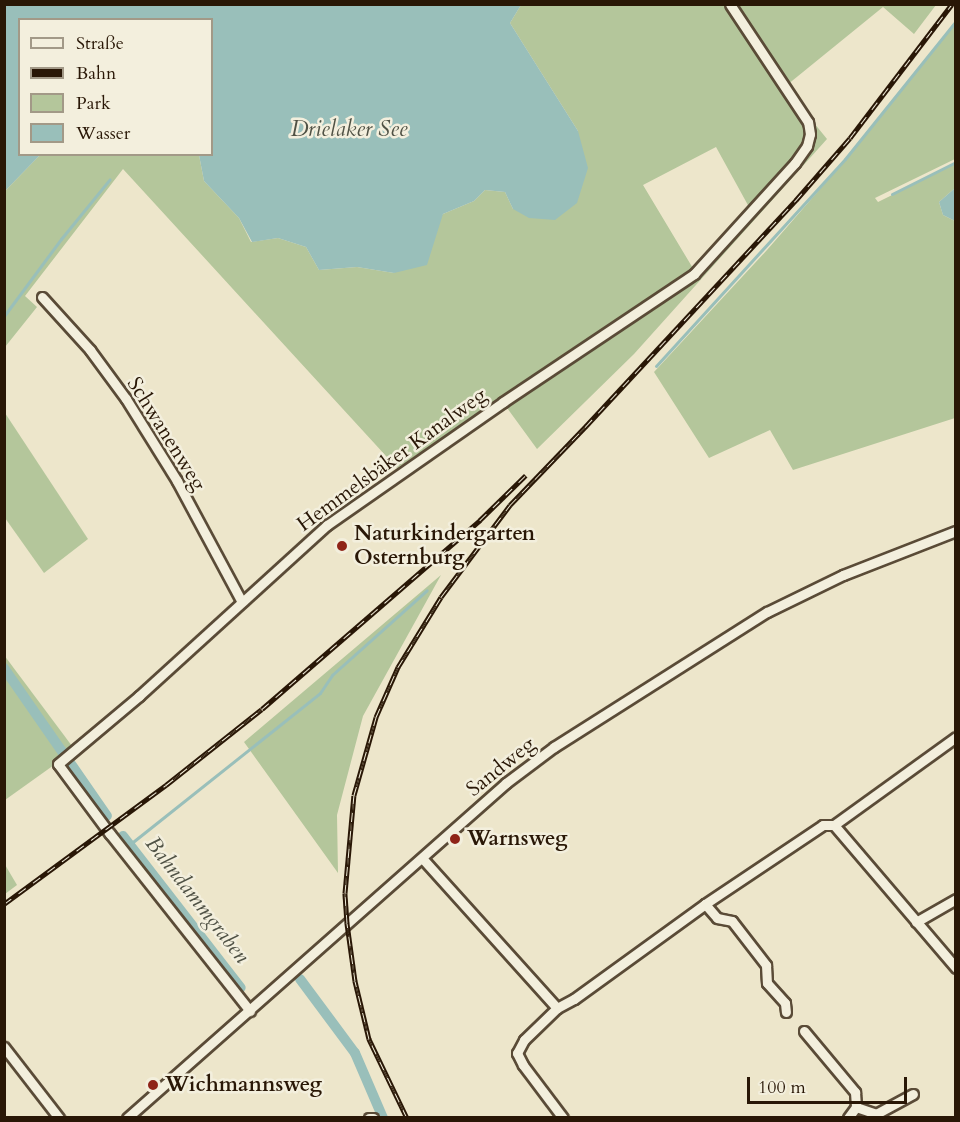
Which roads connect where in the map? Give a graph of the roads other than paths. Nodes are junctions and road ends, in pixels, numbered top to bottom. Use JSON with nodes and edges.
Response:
{"nodes":[{"id":1,"x":729,"y":4,"type":"edge"},
{"id":2,"x":42,"y":297,"type":"dead end"},
{"id":3,"x":956,"y":531,"type":"edge"},
{"id":4,"x":242,"y":602,"type":"junction"},
{"id":5,"x":956,"y":736,"type":"edge"},
{"id":6,"x":834,"y":825,"type":"junction"},
{"id":7,"x":422,"y":858,"type":"junction"},
{"id":8,"x":956,"y":899,"type":"edge"},
{"id":9,"x":705,"y":904,"type":"junction"},
{"id":10,"x":916,"y":922,"type":"junction"},
{"id":11,"x":956,"y":968,"type":"edge"},
{"id":12,"x":557,"y":1008,"type":"junction"},
{"id":13,"x":250,"y":1011,"type":"junction"},
{"id":14,"x":786,"y":1012,"type":"dead end"},
{"id":15,"x":804,"y":1031,"type":"dead end"},
{"id":16,"x":4,"y":1047,"type":"edge"},
{"id":17,"x":913,"y":1094,"type":"dead end"},
{"id":18,"x":856,"y":1107,"type":"junction"},
{"id":19,"x":59,"y":1118,"type":"edge"},
{"id":20,"x":127,"y":1118,"type":"edge"},
{"id":21,"x":563,"y":1118,"type":"edge"},
{"id":22,"x":848,"y":1118,"type":"edge"}],
"edges":[{"from":1,"to":4,"type":"street","name":"Hemmelsbäker Kanalweg"},
{"from":2,"to":4,"type":"street","name":"Schwanenweg"},
{"from":3,"to":7,"type":"street","name":"Sandweg"},
{"from":4,"to":13,"type":"street","name":"Hemmelsbäker Kanalweg"},
{"from":5,"to":6,"type":"street"},
{"from":6,"to":9,"type":"street"},
{"from":6,"to":10,"type":"street"},
{"from":7,"to":12,"type":"street"},
{"from":7,"to":13,"type":"street","name":"Sandweg"},
{"from":8,"to":10,"type":"street"},
{"from":9,"to":12,"type":"street"},
{"from":9,"to":14,"type":"street"},
{"from":10,"to":11,"type":"street"},
{"from":12,"to":21,"type":"street"},
{"from":13,"to":20,"type":"street","name":"Sandweg"},
{"from":15,"to":18,"type":"street"},
{"from":16,"to":19,"type":"street"},
{"from":17,"to":18,"type":"street"},
{"from":18,"to":22,"type":"street"}]}
